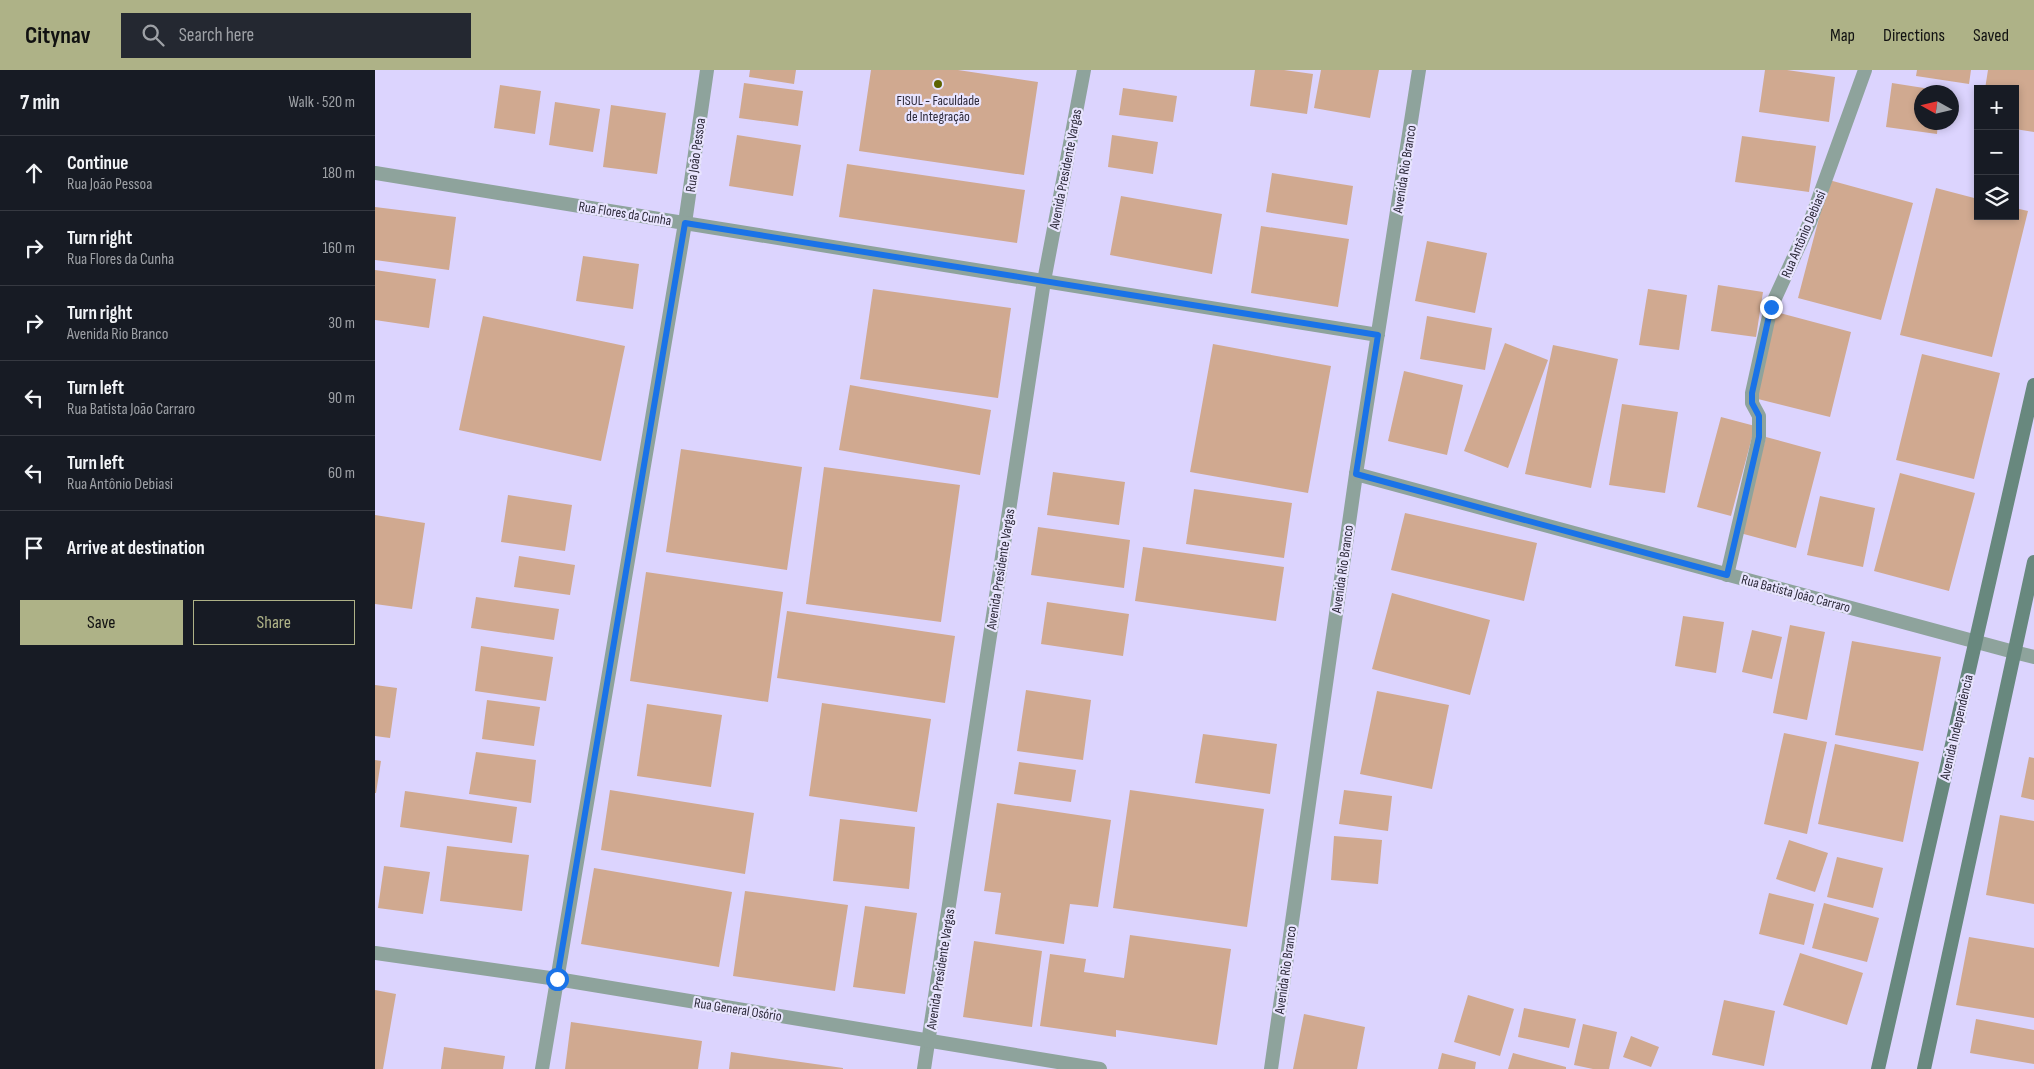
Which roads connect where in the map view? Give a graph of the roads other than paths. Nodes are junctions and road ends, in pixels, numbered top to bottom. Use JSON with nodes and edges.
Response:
{"nodes":[{"id":1,"x":707,"y":70,"type":"edge"},
{"id":2,"x":1084,"y":70,"type":"edge"},
{"id":3,"x":1419,"y":70,"type":"edge"},
{"id":4,"x":1865,"y":70,"type":"edge"},
{"id":5,"x":375,"y":173,"type":"edge"},
{"id":6,"x":685,"y":223,"type":"junction"},
{"id":7,"x":1044,"y":281,"type":"junction"},
{"id":8,"x":1378,"y":335,"type":"junction"},
{"id":9,"x":2034,"y":385,"type":"edge"},
{"id":10,"x":1356,"y":474,"type":"junction"},
{"id":11,"x":2034,"y":562,"type":"edge"},
{"id":12,"x":1727,"y":575,"type":"junction"},
{"id":13,"x":1976,"y":641,"type":"junction"},
{"id":14,"x":2014,"y":652,"type":"junction"},
{"id":15,"x":2034,"y":657,"type":"edge"},
{"id":16,"x":375,"y":953,"type":"edge"},
{"id":17,"x":557,"y":979,"type":"junction"},
{"id":18,"x":929,"y":1041,"type":"junction"},
{"id":19,"x":542,"y":1069,"type":"edge"},
{"id":20,"x":924,"y":1069,"type":"edge"},
{"id":21,"x":1101,"y":1069,"type":"edge"},
{"id":22,"x":1271,"y":1069,"type":"edge"},
{"id":23,"x":1878,"y":1069,"type":"edge"},
{"id":24,"x":1924,"y":1069,"type":"edge"}],
"edges":[{"from":1,"to":6,"type":"street","name":"Rua João Pessoa"},
{"from":2,"to":7,"type":"street","name":"Avenida Presidente Vargas"},
{"from":3,"to":8,"type":"street","name":"Avenida Rio Branco"},
{"from":4,"to":12,"type":"street","name":"Rua Antônio Debiasi"},
{"from":5,"to":6,"type":"street","name":"Rua Flores da Cunha"},
{"from":6,"to":7,"type":"street","name":"Rua Flores da Cunha"},
{"from":6,"to":17,"type":"street","name":"Rua João Pessoa"},
{"from":7,"to":8,"type":"street","name":"Rua Flores da Cunha"},
{"from":7,"to":18,"type":"street","name":"Avenida Presidente Vargas"},
{"from":8,"to":10,"type":"street","name":"Avenida Rio Branco"},
{"from":9,"to":13,"type":"main road","name":"Avenida Independência"},
{"from":10,"to":12,"type":"street","name":"Rua Batista João Carraro"},
{"from":10,"to":22,"type":"street","name":"Avenida Rio Branco"},
{"from":11,"to":14,"type":"main road"},
{"from":12,"to":13,"type":"street","name":"Rua Batista João Carraro"},
{"from":13,"to":14,"type":"street","name":"Rua Batista João Carraro"},
{"from":13,"to":23,"type":"main road","name":"Avenida Independência"},
{"from":14,"to":15,"type":"street","name":"Rua Batista João Carraro"},
{"from":14,"to":24,"type":"main road"},
{"from":16,"to":17,"type":"street","name":"Rua General Osório"},
{"from":17,"to":18,"type":"street","name":"Rua General Osório"},
{"from":17,"to":19,"type":"street","name":"Rua João Pessoa"},
{"from":18,"to":20,"type":"street","name":"Avenida Presidente Vargas"},
{"from":18,"to":21,"type":"street","name":"Rua General Osório"}]}
